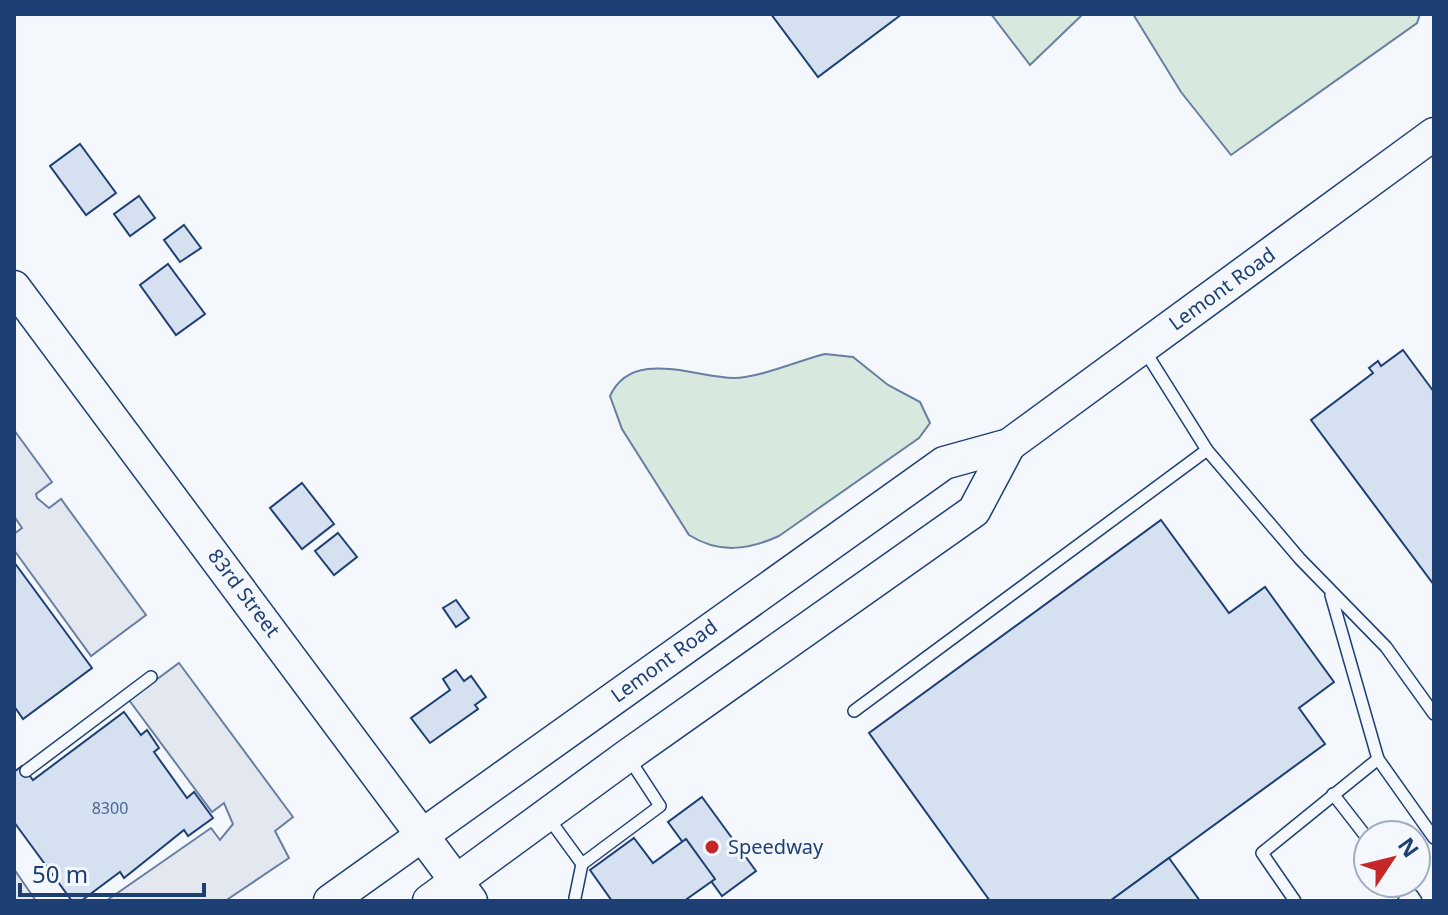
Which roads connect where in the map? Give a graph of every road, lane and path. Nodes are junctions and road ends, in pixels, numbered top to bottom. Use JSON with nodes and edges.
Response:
{"nodes":[{"id":1,"x":1427,"y":143,"type":"edge"},
{"id":2,"x":14,"y":287,"type":"edge"},
{"id":3,"x":1142,"y":348,"type":"junction"},
{"id":4,"x":1009,"y":445,"type":"junction"},
{"id":5,"x":1207,"y":450,"type":"junction"},
{"id":6,"x":1330,"y":590,"type":"junction"},
{"id":7,"x":151,"y":677,"type":"dead end"},
{"id":8,"x":854,"y":711,"type":"dead end"},
{"id":9,"x":1434,"y":714,"type":"edge"},
{"id":10,"x":627,"y":756,"type":"junction"},
{"id":11,"x":1378,"y":759,"type":"junction"},
{"id":12,"x":26,"y":771,"type":"dead end"},
{"id":13,"x":1333,"y":794,"type":"junction"},
{"id":14,"x":546,"y":814,"type":"junction"},
{"id":15,"x":1352,"y":819,"type":"edge"},
{"id":16,"x":422,"y":835,"type":"junction"},
{"id":17,"x":1434,"y":838,"type":"edge"},
{"id":18,"x":582,"y":864,"type":"junction"},
{"id":19,"x":464,"y":891,"type":"edge"},
{"id":20,"x":574,"y":900,"type":"edge"},
{"id":21,"x":330,"y":901,"type":"edge"},
{"id":22,"x":429,"y":901,"type":"edge"},
{"id":23,"x":1295,"y":901,"type":"edge"}],
"edges":[{"from":1,"to":3,"type":"main road","name":"Lemont Road"},
{"from":2,"to":16,"type":"main road","name":"83rd Street"},
{"from":3,"to":4,"type":"main road","name":"Lemont Road"},
{"from":3,"to":5,"type":"lane"},
{"from":4,"to":10,"type":"main road","name":"Lemont Road"},
{"from":4,"to":16,"type":"main road","name":"Lemont Road"},
{"from":5,"to":6,"type":"lane"},
{"from":5,"to":8,"type":"lane"},
{"from":6,"to":9,"type":"lane"},
{"from":6,"to":11,"type":"lane"},
{"from":7,"to":12,"type":"lane"},
{"from":10,"to":14,"type":"main road","name":"Lemont Road"},
{"from":10,"to":18,"type":"lane"},
{"from":11,"to":13,"type":"lane"},
{"from":11,"to":17,"type":"lane"},
{"from":13,"to":15,"type":"lane"},
{"from":13,"to":23,"type":"lane"},
{"from":14,"to":18,"type":"lane"},
{"from":14,"to":19,"type":"main road","name":"Lemont Road"},
{"from":16,"to":19,"type":"main road","name":"83rd Street"},
{"from":16,"to":21,"type":"main road","name":"Lemont Road"},
{"from":18,"to":20,"type":"lane"},
{"from":19,"to":22,"type":"main road","name":"Lemont Road"}]}
